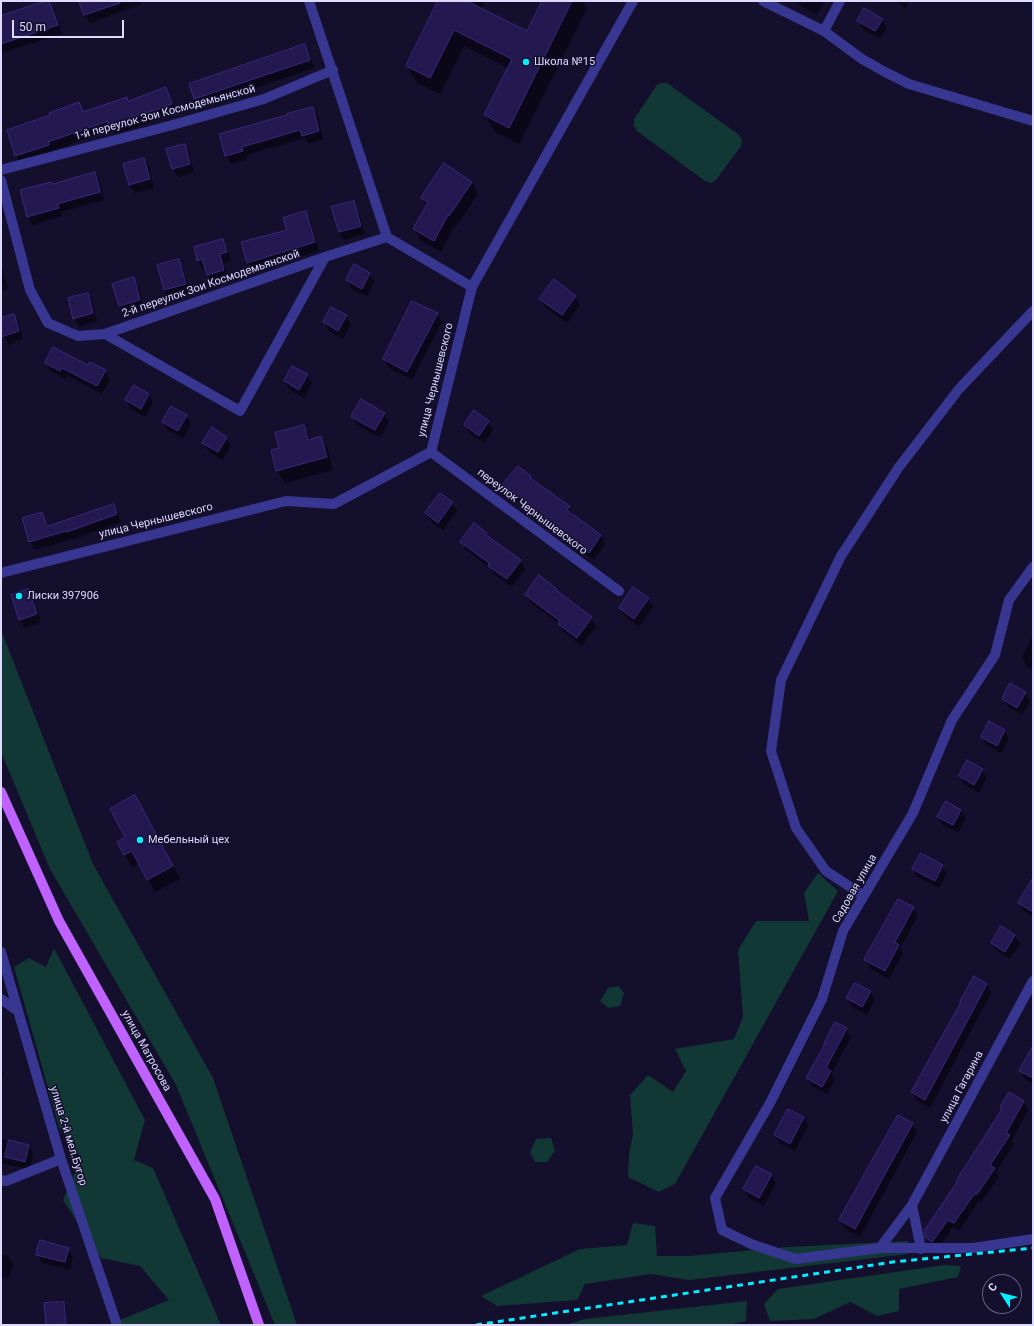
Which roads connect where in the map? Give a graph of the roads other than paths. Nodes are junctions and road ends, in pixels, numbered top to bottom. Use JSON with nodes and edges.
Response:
{"nodes":[{"id":1,"x":309,"y":1,"type":"edge"},
{"id":2,"x":633,"y":1,"type":"edge"},
{"id":3,"x":763,"y":1,"type":"edge"},
{"id":4,"x":840,"y":1,"type":"edge"},
{"id":5,"x":824,"y":31,"type":"junction"},
{"id":6,"x":333,"y":70,"type":"junction"},
{"id":7,"x":1022,"y":117,"type":"junction"},
{"id":8,"x":1033,"y":121,"type":"edge"},
{"id":9,"x":1033,"y":124,"type":"edge"},
{"id":10,"x":1,"y":170,"type":"edge"},
{"id":11,"x":1,"y":180,"type":"edge"},
{"id":12,"x":387,"y":236,"type":"junction"},
{"id":13,"x":324,"y":257,"type":"junction"},
{"id":14,"x":472,"y":287,"type":"junction"},
{"id":15,"x":1033,"y":311,"type":"edge"},
{"id":16,"x":105,"y":334,"type":"junction"},
{"id":17,"x":431,"y":452,"type":"junction"},
{"id":18,"x":1033,"y":567,"type":"edge"},
{"id":19,"x":1,"y":573,"type":"edge"},
{"id":20,"x":619,"y":591,"type":"dead end"},
{"id":21,"x":1,"y":792,"type":"edge"},
{"id":22,"x":864,"y":896,"type":"junction"},
{"id":23,"x":1,"y":952,"type":"edge"},
{"id":24,"x":1033,"y":981,"type":"edge"},
{"id":25,"x":1,"y":999,"type":"edge"},
{"id":26,"x":18,"y":1011,"type":"junction"},
{"id":27,"x":61,"y":1159,"type":"junction"},
{"id":28,"x":1,"y":1180,"type":"edge"},
{"id":29,"x":912,"y":1205,"type":"junction"},
{"id":30,"x":1033,"y":1239,"type":"edge"},
{"id":31,"x":880,"y":1248,"type":"junction"},
{"id":32,"x":921,"y":1249,"type":"junction"},
{"id":33,"x":117,"y":1325,"type":"edge"},
{"id":34,"x":259,"y":1325,"type":"edge"}],
"edges":[{"from":1,"to":6,"type":"street"},
{"from":2,"to":14,"type":"street","name":"улица Чернышевского"},
{"from":3,"to":5,"type":"street"},
{"from":4,"to":5,"type":"street"},
{"from":5,"to":7,"type":"street"},
{"from":6,"to":10,"type":"street","name":"1-й переулок Зои Космодемьянской"},
{"from":6,"to":12,"type":"street"},
{"from":7,"to":8,"type":"street"},
{"from":7,"to":9,"type":"street"},
{"from":11,"to":16,"type":"street","name":"2-й переулок Зои Космодемьянской"},
{"from":12,"to":13,"type":"street","name":"2-й переулок Зои Космодемьянской"},
{"from":12,"to":14,"type":"street"},
{"from":13,"to":16,"type":"street","name":"2-й переулок Зои Космодемьянской"},
{"from":13,"to":16,"type":"street"},
{"from":14,"to":17,"type":"street","name":"улица Чернышевского"},
{"from":15,"to":22,"type":"street"},
{"from":17,"to":19,"type":"street","name":"улица Чернышевского"},
{"from":17,"to":20,"type":"street","name":"переулок Чернышевского"},
{"from":18,"to":22,"type":"street","name":"Садовая улица"},
{"from":21,"to":34,"type":"main road","name":"улица Матросова"},
{"from":22,"to":31,"type":"street","name":"Садовая улица"},
{"from":23,"to":26,"type":"street","name":"улица 2-й мел.Бугор"},
{"from":24,"to":29,"type":"street","name":"улица Гагарина"},
{"from":25,"to":26,"type":"street"},
{"from":26,"to":27,"type":"street","name":"улица 2-й мел.Бугор"},
{"from":27,"to":28,"type":"street"},
{"from":27,"to":33,"type":"street","name":"улица 2-й мел.Бугор"},
{"from":29,"to":31,"type":"street","name":"улица Гагарина"},
{"from":29,"to":32,"type":"street"},
{"from":30,"to":32,"type":"street"},
{"from":31,"to":32,"type":"street"}]}
